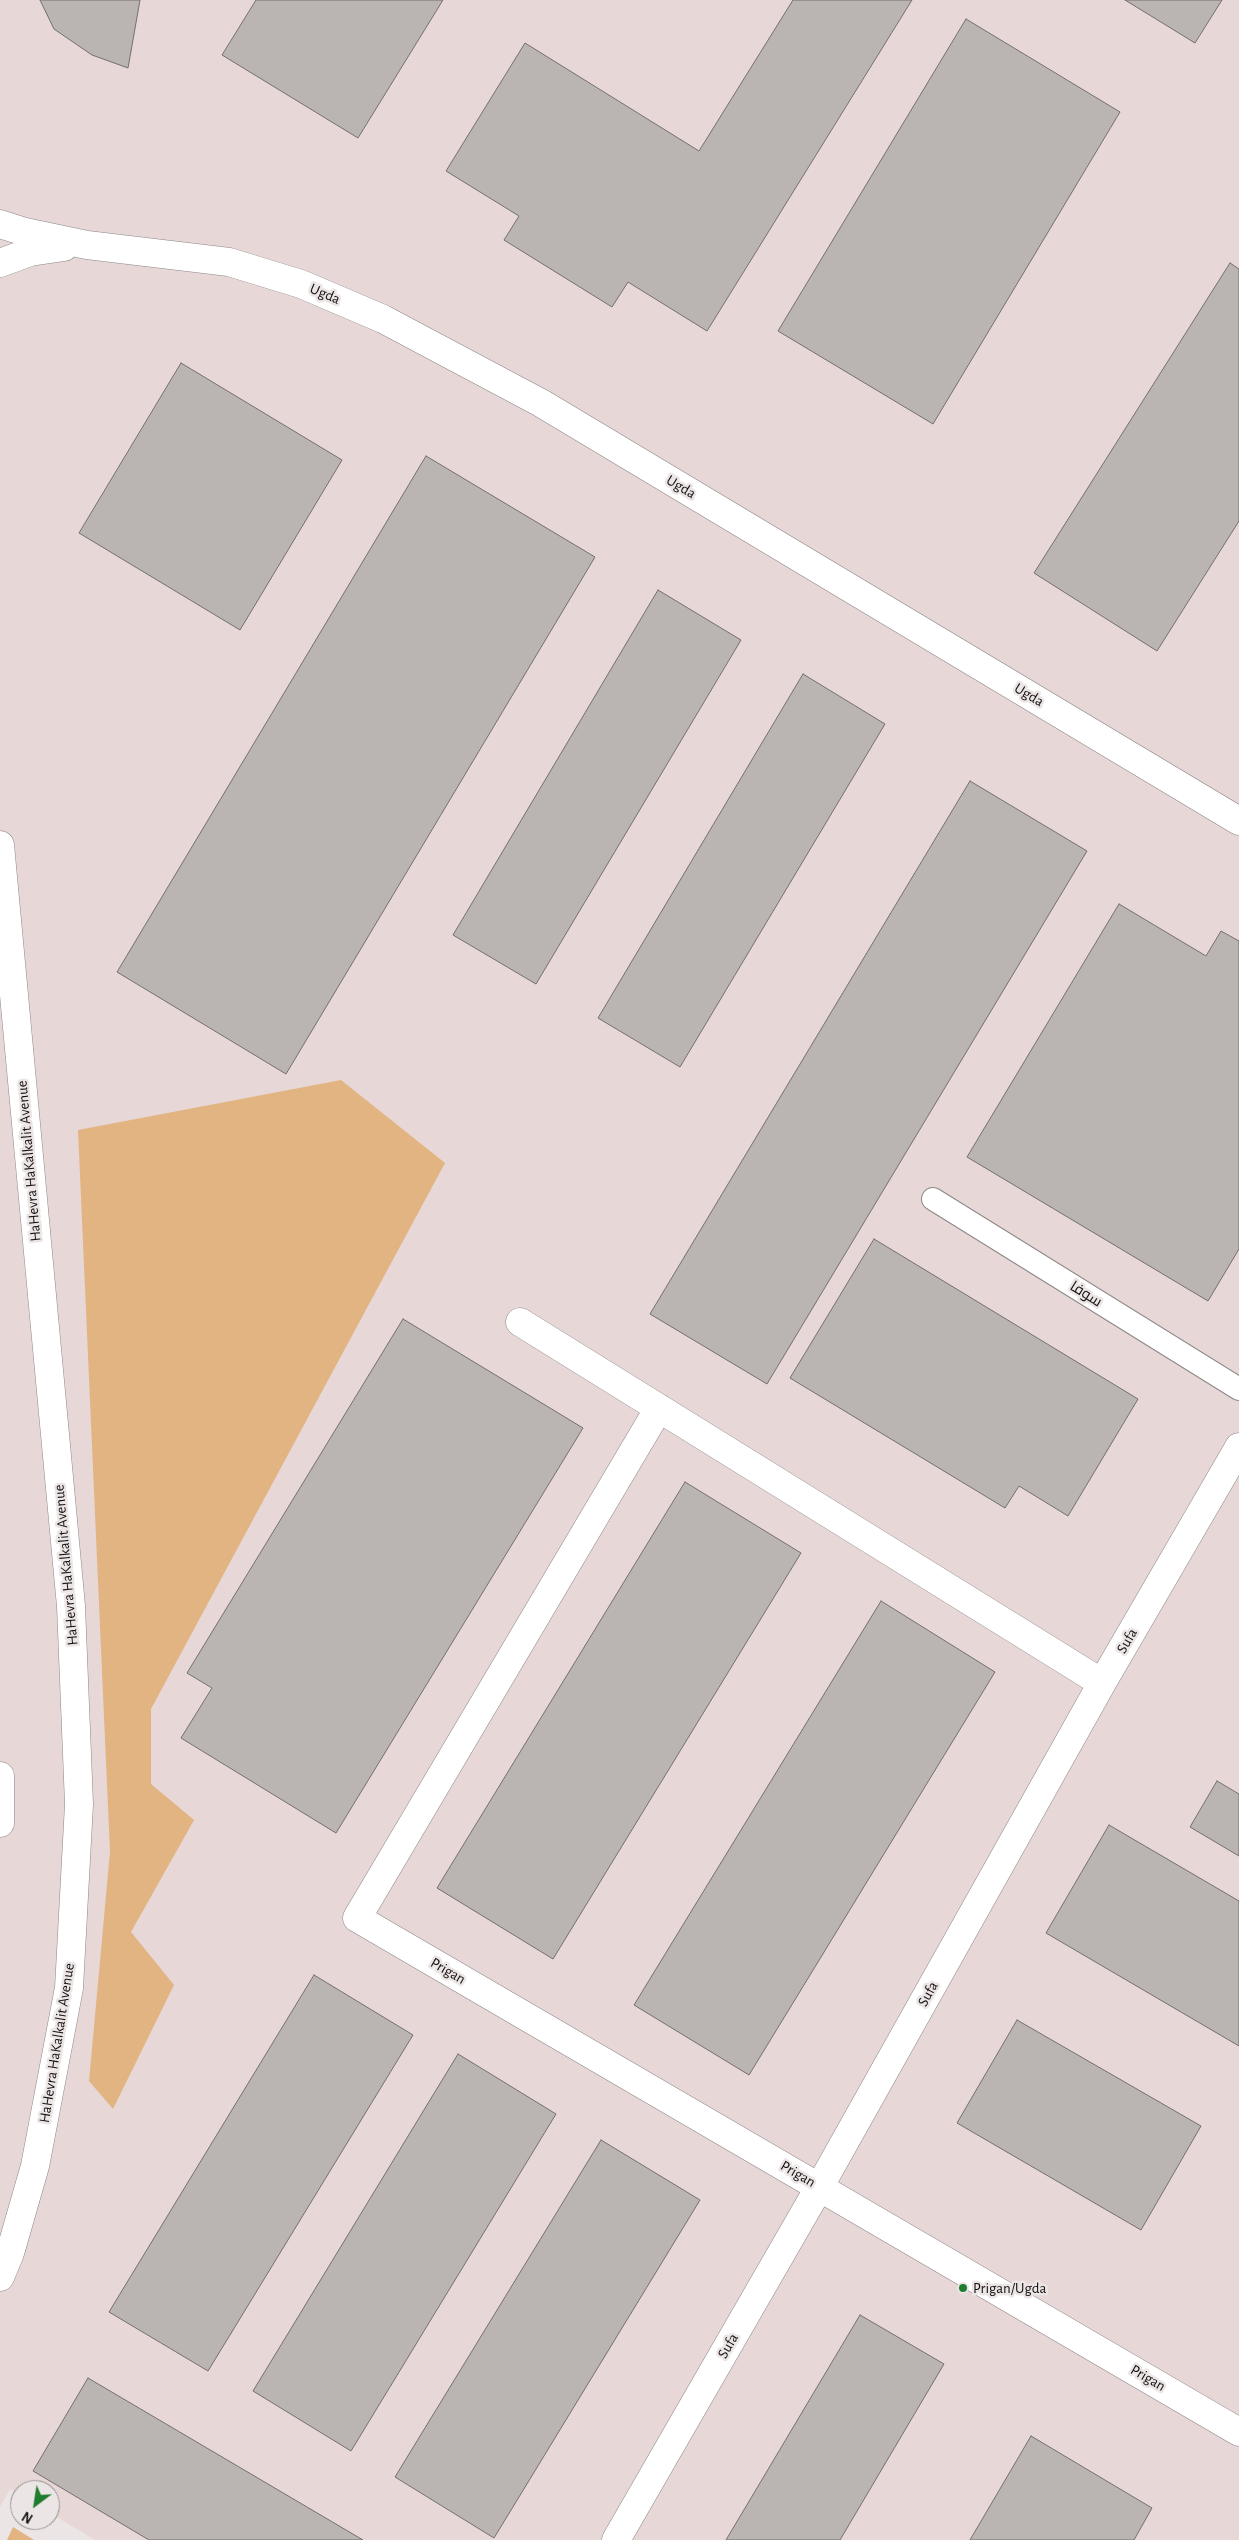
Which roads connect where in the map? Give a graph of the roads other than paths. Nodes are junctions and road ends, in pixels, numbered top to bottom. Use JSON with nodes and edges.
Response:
{"nodes":[{"id":1,"x":0,"y":224,"type":"edge"},
{"id":2,"x":87,"y":245,"type":"junction"},
{"id":3,"x":0,"y":262,"type":"edge"},
{"id":4,"x":1239,"y":821,"type":"edge"},
{"id":5,"x":0,"y":845,"type":"edge"},
{"id":6,"x":933,"y":1199,"type":"dead end"},
{"id":7,"x":520,"y":1322,"type":"dead end"},
{"id":8,"x":1239,"y":1389,"type":"edge"},
{"id":9,"x":659,"y":1408,"type":"junction"},
{"id":10,"x":1239,"y":1447,"type":"edge"},
{"id":11,"x":1102,"y":1683,"type":"junction"},
{"id":12,"x":0,"y":1776,"type":"edge"},
{"id":13,"x":0,"y":1824,"type":"edge"},
{"id":14,"x":820,"y":2186,"type":"junction"},
{"id":15,"x":0,"y":2277,"type":"edge"},
{"id":16,"x":1239,"y":2432,"type":"edge"},
{"id":17,"x":616,"y":2540,"type":"edge"}],
"edges":[{"from":1,"to":2,"type":"street","name":"Ugda"},
{"from":2,"to":3,"type":"street","name":"Ugda"},
{"from":2,"to":4,"type":"street","name":"Ugda"},
{"from":5,"to":15,"type":"street","name":"HaHevra HaKalkalit Avenue"},
{"from":6,"to":8,"type":"lane","name":"سوفا"},
{"from":7,"to":9,"type":"street"},
{"from":9,"to":11,"type":"street"},
{"from":9,"to":14,"type":"street","name":"Prigan"},
{"from":10,"to":11,"type":"street","name":"Sufa"},
{"from":11,"to":14,"type":"street","name":"Sufa"},
{"from":12,"to":13,"type":"street"},
{"from":14,"to":16,"type":"street","name":"Prigan"},
{"from":14,"to":17,"type":"street","name":"Sufa"}]}
